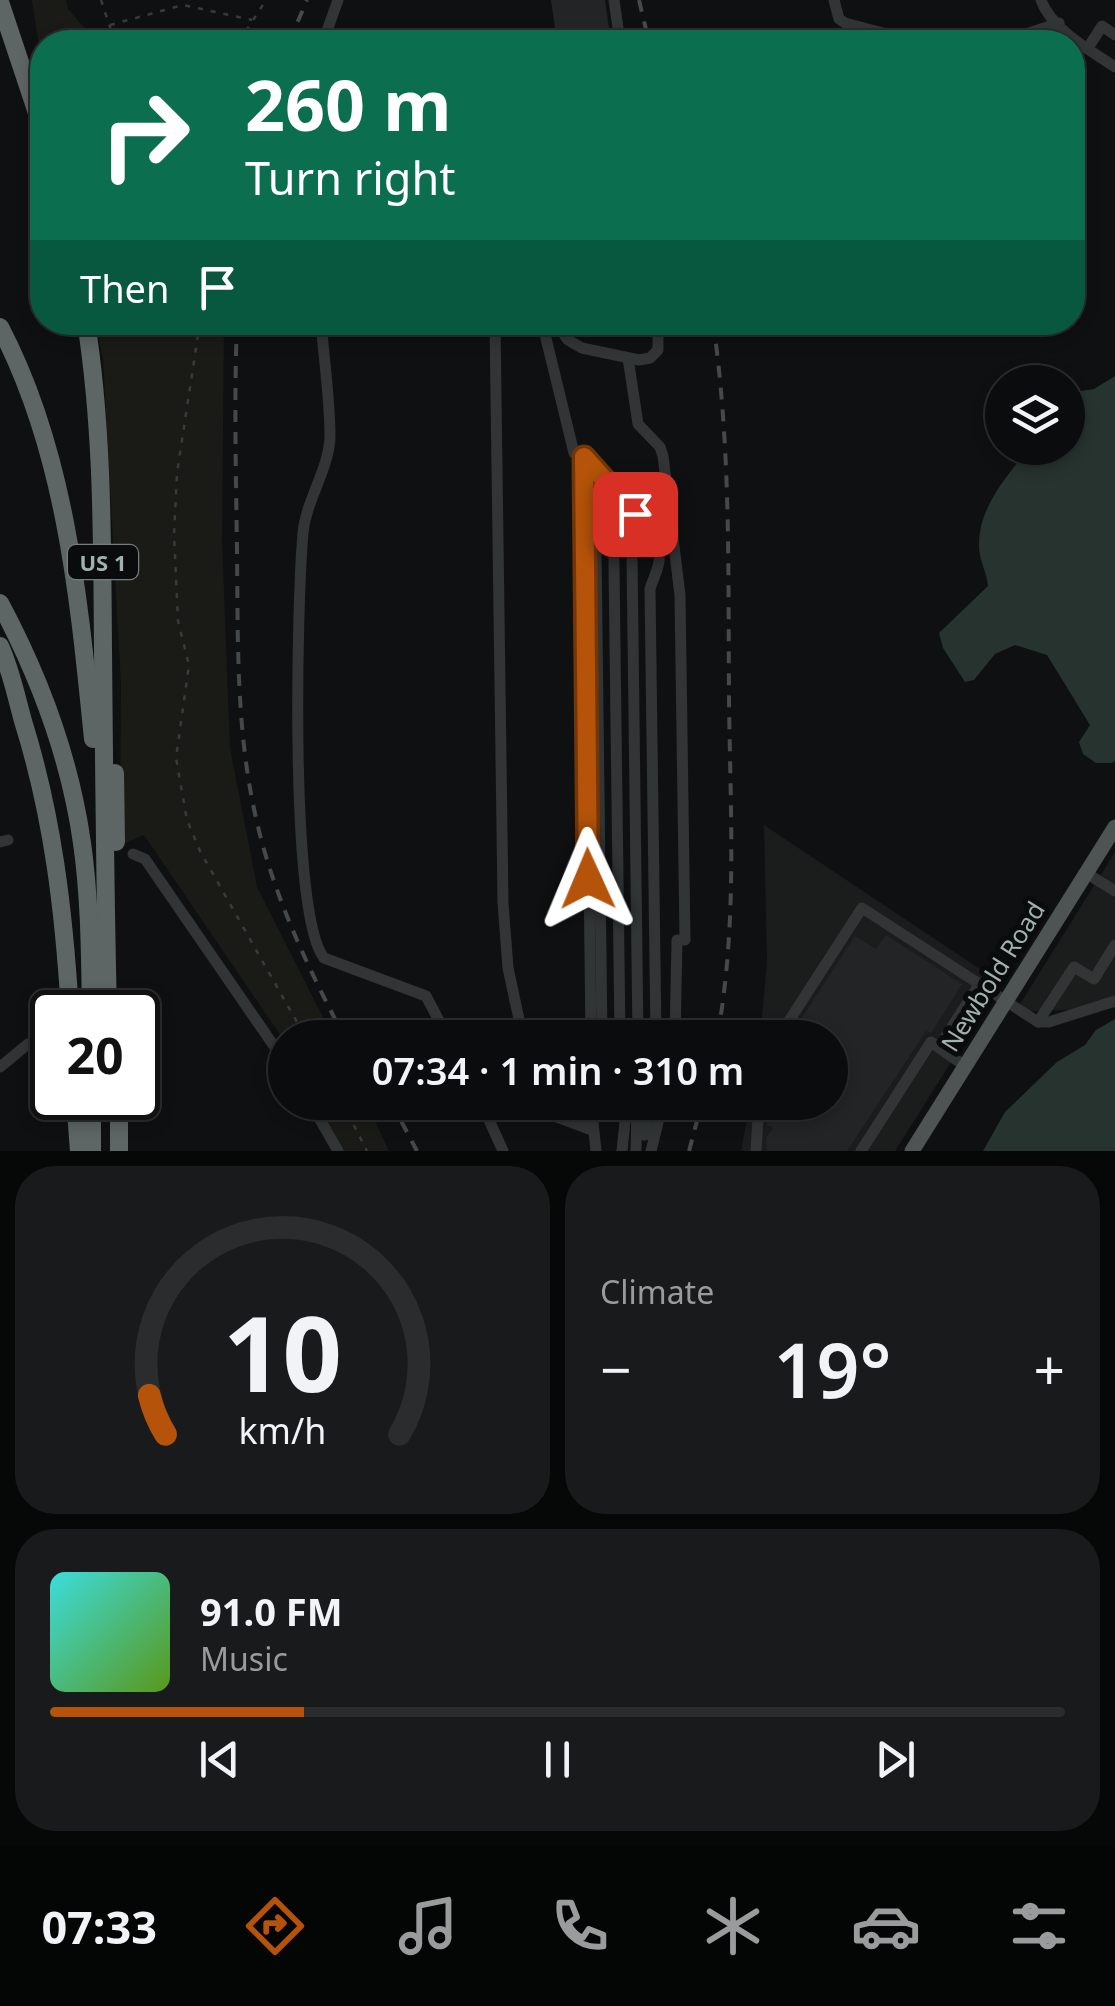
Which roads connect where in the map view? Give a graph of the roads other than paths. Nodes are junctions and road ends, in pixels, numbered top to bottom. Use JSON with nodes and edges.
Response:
{"nodes":[{"id":1,"x":338,"y":0,"type":"edge"},
{"id":2,"x":614,"y":0,"type":"edge"},
{"id":3,"x":834,"y":0,"type":"edge"},
{"id":4,"x":1041,"y":0,"type":"edge"},
{"id":5,"x":0,"y":2,"type":"edge"},
{"id":6,"x":1059,"y":24,"type":"junction"},
{"id":7,"x":327,"y":30,"type":"edge"},
{"id":8,"x":618,"y":30,"type":"edge"},
{"id":9,"x":871,"y":30,"type":"edge"},
{"id":10,"x":1040,"y":30,"type":"edge"},
{"id":11,"x":1059,"y":30,"type":"edge"},
{"id":12,"x":1066,"y":30,"type":"edge"},
{"id":13,"x":1115,"y":35,"type":"edge"},
{"id":14,"x":1085,"y":46,"type":"edge"},
{"id":15,"x":1088,"y":48,"type":"junction"},
{"id":16,"x":1115,"y":67,"type":"edge"},
{"id":17,"x":30,"y":92,"type":"edge"},
{"id":18,"x":0,"y":327,"type":"edge"},
{"id":19,"x":88,"y":335,"type":"edge"},
{"id":20,"x":322,"y":335,"type":"edge"},
{"id":21,"x":495,"y":335,"type":"edge"},
{"id":22,"x":545,"y":335,"type":"edge"},
{"id":23,"x":566,"y":335,"type":"edge"},
{"id":24,"x":659,"y":335,"type":"edge"},
{"id":25,"x":628,"y":358,"type":"junction"},
{"id":26,"x":584,"y":457,"type":"junction"},
{"id":27,"x":594,"y":468,"type":"junction"},
{"id":28,"x":613,"y":486,"type":"junction"},
{"id":29,"x":627,"y":503,"type":"junction"},
{"id":30,"x":102,"y":515,"type":"junction"},
{"id":31,"x":674,"y":542,"type":"junction"},
{"id":32,"x":656,"y":544,"type":"junction"},
{"id":33,"x":0,"y":603,"type":"edge"},
{"id":34,"x":0,"y":646,"type":"edge"},
{"id":35,"x":0,"y":670,"type":"edge"},
{"id":36,"x":23,"y":719,"type":"junction"},
{"id":37,"x":103,"y":803,"type":"junction"},
{"id":38,"x":1115,"y":827,"type":"edge"},
{"id":39,"x":133,"y":854,"type":"dead end"},
{"id":40,"x":1086,"y":873,"type":"junction"},
{"id":41,"x":1115,"y":891,"type":"edge"},
{"id":42,"x":1115,"y":945,"type":"edge"},
{"id":43,"x":980,"y":985,"type":"junction"},
{"id":44,"x":69,"y":990,"type":"edge"},
{"id":45,"x":90,"y":990,"type":"edge"},
{"id":46,"x":107,"y":990,"type":"edge"},
{"id":47,"x":118,"y":990,"type":"edge"},
{"id":48,"x":1006,"y":1002,"type":"junction"},
{"id":49,"x":1115,"y":1002,"type":"edge"},
{"id":50,"x":439,"y":1020,"type":"edge"},
{"id":51,"x":519,"y":1020,"type":"edge"},
{"id":52,"x":591,"y":1020,"type":"edge"},
{"id":53,"x":602,"y":1020,"type":"edge"},
{"id":54,"x":620,"y":1020,"type":"edge"},
{"id":55,"x":638,"y":1020,"type":"edge"},
{"id":56,"x":656,"y":1020,"type":"edge"},
{"id":57,"x":676,"y":1020,"type":"edge"},
{"id":58,"x":790,"y":1020,"type":"edge"},
{"id":59,"x":1038,"y":1022,"type":"junction"},
{"id":60,"x":268,"y":1037,"type":"edge"},
{"id":61,"x":28,"y":1044,"type":"dead end"},
{"id":62,"x":940,"y":1047,"type":"junction"},
{"id":63,"x":966,"y":1066,"type":"junction"},
{"id":64,"x":0,"y":1067,"type":"edge"},
{"id":65,"x":70,"y":1120,"type":"edge"},
{"id":66,"x":74,"y":1120,"type":"edge"},
{"id":67,"x":92,"y":1120,"type":"edge"},
{"id":68,"x":110,"y":1120,"type":"edge"},
{"id":69,"x":119,"y":1120,"type":"edge"},
{"id":70,"x":320,"y":1120,"type":"edge"},
{"id":71,"x":489,"y":1120,"type":"edge"},
{"id":72,"x":565,"y":1120,"type":"edge"},
{"id":73,"x":592,"y":1120,"type":"edge"},
{"id":74,"x":626,"y":1120,"type":"edge"},
{"id":75,"x":638,"y":1120,"type":"edge"},
{"id":76,"x":647,"y":1120,"type":"edge"},
{"id":77,"x":658,"y":1120,"type":"edge"},
{"id":78,"x":758,"y":1120,"type":"edge"},
{"id":79,"x":592,"y":1130,"type":"junction"},
{"id":80,"x":638,"y":1134,"type":"junction"},
{"id":81,"x":755,"y":1150,"type":"edge"},
{"id":82,"x":68,"y":1151,"type":"edge"},
{"id":83,"x":78,"y":1151,"type":"edge"},
{"id":84,"x":92,"y":1151,"type":"edge"},
{"id":85,"x":110,"y":1151,"type":"edge"},
{"id":86,"x":120,"y":1151,"type":"edge"},
{"id":87,"x":338,"y":1151,"type":"edge"},
{"id":88,"x":503,"y":1151,"type":"edge"},
{"id":89,"x":596,"y":1151,"type":"edge"},
{"id":90,"x":622,"y":1151,"type":"edge"},
{"id":91,"x":636,"y":1151,"type":"edge"},
{"id":92,"x":651,"y":1151,"type":"edge"},
{"id":93,"x":862,"y":1151,"type":"edge"},
{"id":94,"x":912,"y":1151,"type":"edge"}],
"edges":[{"from":1,"to":7,"type":"street"},
{"from":2,"to":8,"type":"street"},
{"from":3,"to":9,"type":"street"},
{"from":4,"to":6,"type":"street"},
{"from":5,"to":17,"type":"highway"},
{"from":6,"to":10,"type":"street"},
{"from":6,"to":11,"type":"street"},
{"from":6,"to":12,"type":"street"},
{"from":13,"to":15,"type":"street"},
{"from":14,"to":15,"type":"street"},
{"from":15,"to":16,"type":"street"},
{"from":18,"to":37,"type":"highway"},
{"from":19,"to":30,"type":"highway","number":"US 1"},
{"from":20,"to":50,"type":"street"},
{"from":21,"to":51,"type":"street"},
{"from":22,"to":26,"type":"street"},
{"from":23,"to":25,"type":"street"},
{"from":24,"to":25,"type":"street"},
{"from":25,"to":31,"type":"street"},
{"from":26,"to":27,"type":"street"},
{"from":26,"to":52,"type":"street"},
{"from":27,"to":28,"type":"street"},
{"from":27,"to":53,"type":"street"},
{"from":28,"to":29,"type":"street"},
{"from":28,"to":54,"type":"street"},
{"from":29,"to":32,"type":"street"},
{"from":29,"to":55,"type":"street"},
{"from":30,"to":37,"type":"highway","number":"US 1"},
{"from":30,"to":47,"type":"highway"},
{"from":31,"to":32,"type":"street"},
{"from":31,"to":57,"type":"street"},
{"from":32,"to":56,"type":"street"},
{"from":33,"to":45,"type":"highway"},
{"from":34,"to":36,"type":"highway"},
{"from":35,"to":36,"type":"highway"},
{"from":36,"to":44,"type":"highway"},
{"from":37,"to":46,"type":"highway","number":"US 1"},
{"from":38,"to":40,"type":"main road","name":"Newbold Road"},
{"from":39,"to":60,"type":"street"},
{"from":40,"to":41,"type":"street"},
{"from":40,"to":48,"type":"main road","name":"Newbold Road"},
{"from":42,"to":59,"type":"street"},
{"from":43,"to":48,"type":"street"},
{"from":43,"to":58,"type":"street"},
{"from":43,"to":62,"type":"street"},
{"from":48,"to":59,"type":"street"},
{"from":48,"to":63,"type":"main road","name":"Newbold Road"},
{"from":49,"to":59,"type":"street"},
{"from":61,"to":64,"type":"street"},
{"from":62,"to":63,"type":"street"},
{"from":62,"to":93,"type":"street"},
{"from":63,"to":94,"type":"main road","name":"Newbold Road"},
{"from":65,"to":82,"type":"highway"},
{"from":66,"to":83,"type":"highway"},
{"from":67,"to":84,"type":"highway"},
{"from":68,"to":85,"type":"highway"},
{"from":69,"to":86,"type":"highway"},
{"from":70,"to":87,"type":"street"},
{"from":71,"to":88,"type":"street"},
{"from":72,"to":79,"type":"street"},
{"from":73,"to":79,"type":"street"},
{"from":74,"to":90,"type":"street"},
{"from":75,"to":80,"type":"street"},
{"from":76,"to":80,"type":"street"},
{"from":77,"to":92,"type":"street"},
{"from":78,"to":81,"type":"street"},
{"from":79,"to":89,"type":"street"},
{"from":80,"to":91,"type":"street"}]}
